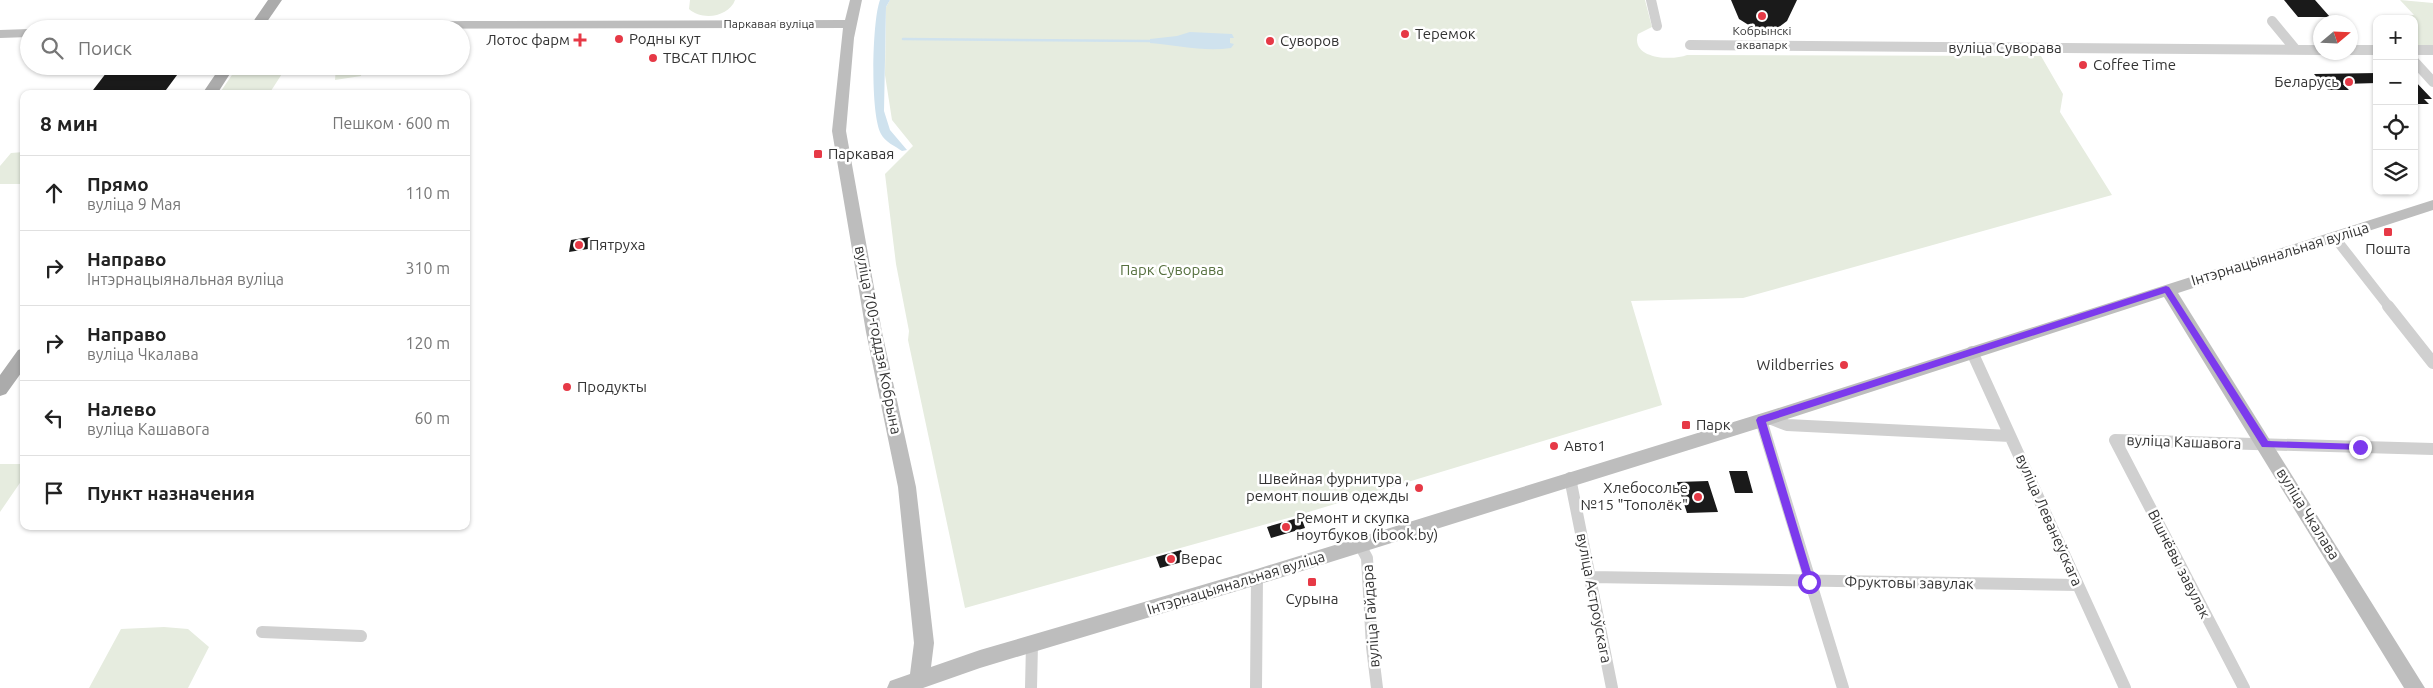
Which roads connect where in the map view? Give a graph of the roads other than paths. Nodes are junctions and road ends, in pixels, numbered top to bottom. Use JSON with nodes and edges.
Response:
{"nodes":[{"id":1,"x":275,"y":0,"type":"edge"},
{"id":2,"x":856,"y":0,"type":"edge"},
{"id":3,"x":1651,"y":0,"type":"edge"},
{"id":4,"x":261,"y":20,"type":"edge"},
{"id":5,"x":2272,"y":20,"type":"dead end"},
{"id":6,"x":849,"y":24,"type":"junction"},
{"id":7,"x":1657,"y":26,"type":"dead end"},
{"id":8,"x":470,"y":27,"type":"edge"},
{"id":9,"x":20,"y":33,"type":"edge"},
{"id":10,"x":0,"y":34,"type":"edge"},
{"id":11,"x":1690,"y":45,"type":"dead end"},
{"id":12,"x":2296,"y":50,"type":"junction"},
{"id":13,"x":2313,"y":50,"type":"edge"},
{"id":14,"x":2358,"y":50,"type":"edge"},
{"id":15,"x":2373,"y":50,"type":"edge"},
{"id":16,"x":2418,"y":50,"type":"edge"},
{"id":17,"x":2433,"y":50,"type":"edge"},
{"id":18,"x":2418,"y":65,"type":"edge"},
{"id":19,"x":222,"y":75,"type":"edge"},
{"id":20,"x":2433,"y":82,"type":"edge"},
{"id":21,"x":212,"y":90,"type":"edge"},
{"id":22,"x":2433,"y":205,"type":"edge"},
{"id":23,"x":2335,"y":238,"type":"junction"},
{"id":24,"x":2166,"y":289,"type":"junction"},
{"id":25,"x":1972,"y":352,"type":"junction"},
{"id":26,"x":20,"y":361,"type":"edge"},
{"id":27,"x":2433,"y":363,"type":"edge"},
{"id":28,"x":0,"y":389,"type":"edge"},
{"id":29,"x":1765,"y":419,"type":"junction"},
{"id":30,"x":2010,"y":436,"type":"junction"},
{"id":31,"x":2115,"y":440,"type":"joint"},
{"id":32,"x":2265,"y":444,"type":"junction"},
{"id":33,"x":2433,"y":449,"type":"edge"},
{"id":34,"x":1570,"y":478,"type":"junction"},
{"id":35,"x":1360,"y":545,"type":"junction"},
{"id":36,"x":1257,"y":577,"type":"junction"},
{"id":37,"x":1590,"y":577,"type":"junction"},
{"id":38,"x":1809,"y":582,"type":"junction"},
{"id":39,"x":2078,"y":584,"type":"junction"},
{"id":40,"x":262,"y":632,"type":"dead end"},
{"id":41,"x":361,"y":636,"type":"dead end"},
{"id":42,"x":1032,"y":644,"type":"junction"},
{"id":43,"x":918,"y":684,"type":"edge"},
{"id":44,"x":897,"y":688,"type":"edge"},
{"id":45,"x":1031,"y":688,"type":"edge"},
{"id":46,"x":1256,"y":688,"type":"edge"},
{"id":47,"x":1377,"y":688,"type":"edge"},
{"id":48,"x":1612,"y":688,"type":"edge"},
{"id":49,"x":1843,"y":688,"type":"edge"},
{"id":50,"x":2125,"y":688,"type":"edge"},
{"id":51,"x":2244,"y":688,"type":"edge"},
{"id":52,"x":2415,"y":688,"type":"edge"}],
"edges":[{"from":1,"to":4,"type":"main road"},
{"from":2,"to":6,"type":"main road","name":"вуліца 700-годдзя Кобрына"},
{"from":3,"to":7,"type":"street"},
{"from":5,"to":12,"type":"street"},
{"from":6,"to":8,"type":"main road","name":"Паркавая вуліца"},
{"from":6,"to":43,"type":"main road","name":"вуліца 700-годдзя Кобрына"},
{"from":9,"to":10,"type":"main road"},
{"from":11,"to":12,"type":"street","name":"вуліца Суворава"},
{"from":12,"to":13,"type":"street","name":"вуліца Суворава"},
{"from":14,"to":15,"type":"street"},
{"from":16,"to":17,"type":"street"},
{"from":18,"to":20,"type":"street"},
{"from":19,"to":21,"type":"main road"},
{"from":22,"to":23,"type":"main road","name":"Інтэрнацыянальная вуліца"},
{"from":23,"to":24,"type":"main road","name":"Інтэрнацыянальная вуліца"},
{"from":23,"to":27,"type":"street"},
{"from":24,"to":25,"type":"main road","name":"Інтэрнацыянальная вуліца"},
{"from":24,"to":32,"type":"main road","name":"вуліца Чкалава"},
{"from":25,"to":29,"type":"main road","name":"Інтэрнацыянальная вуліца"},
{"from":25,"to":30,"type":"street","name":"вуліца Леванеўскага"},
{"from":26,"to":28,"type":"main road"},
{"from":29,"to":30,"type":"street"},
{"from":29,"to":34,"type":"main road","name":"Інтэрнацыянальная вуліца"},
{"from":29,"to":38,"type":"street"},
{"from":30,"to":39,"type":"street","name":"вуліца Леванеўскага"},
{"from":31,"to":32,"type":"street","name":"вуліца Кашавога"},
{"from":31,"to":51,"type":"street","name":"Вішнёвы завулак"},
{"from":32,"to":33,"type":"street","name":"вуліца Кашавога"},
{"from":32,"to":52,"type":"main road","name":"вуліца Чкалава"},
{"from":34,"to":35,"type":"main road","name":"Інтэрнацыянальная вуліца"},
{"from":34,"to":37,"type":"street","name":"вуліца Астроўскага"},
{"from":35,"to":36,"type":"main road","name":"Інтэрнацыянальная вуліца"},
{"from":35,"to":47,"type":"street","name":"вуліца Гайдара"},
{"from":36,"to":42,"type":"main road","name":"Інтэрнацыянальная вуліца"},
{"from":36,"to":46,"type":"street"},
{"from":37,"to":38,"type":"street","name":"Фруктовы завулак"},
{"from":37,"to":48,"type":"street","name":"вуліца Астроўскага"},
{"from":38,"to":39,"type":"street","name":"Фруктовы завулак"},
{"from":38,"to":49,"type":"street"},
{"from":39,"to":50,"type":"street","name":"вуліца Леванеўскага"},
{"from":40,"to":41,"type":"street"},
{"from":42,"to":43,"type":"main road","name":"Інтэрнацыянальная вуліца"},
{"from":42,"to":45,"type":"street"},
{"from":43,"to":44,"type":"main road","name":"Інтэрнацыянальная вуліца"}]}
